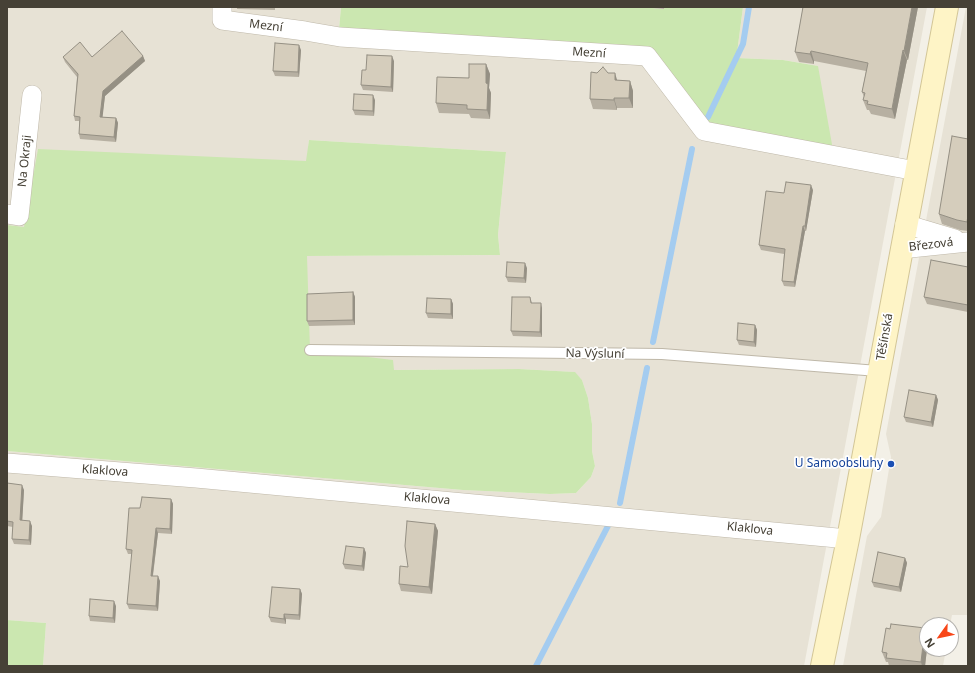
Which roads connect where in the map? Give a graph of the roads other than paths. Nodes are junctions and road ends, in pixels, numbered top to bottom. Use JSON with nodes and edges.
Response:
{"nodes":[{"id":1,"x":946,"y":7,"type":"edge"},
{"id":2,"x":222,"y":14,"type":"edge"},
{"id":3,"x":32,"y":94,"type":"dead end"},
{"id":4,"x":916,"y":171,"type":"junction"},
{"id":5,"x":7,"y":214,"type":"edge"},
{"id":6,"x":905,"y":224,"type":"junction"},
{"id":7,"x":965,"y":242,"type":"edge"},
{"id":8,"x":901,"y":249,"type":"junction"},
{"id":9,"x":310,"y":350,"type":"dead end"},
{"id":10,"x":878,"y":371,"type":"junction"},
{"id":11,"x":7,"y":464,"type":"edge"},
{"id":12,"x":848,"y":539,"type":"junction"},
{"id":13,"x":822,"y":666,"type":"edge"}],
"edges":[{"from":1,"to":4,"type":"main road","name":"Těšínská"},
{"from":2,"to":4,"type":"street","name":"Mezní"},
{"from":3,"to":5,"type":"street","name":"Na Okraji"},
{"from":4,"to":6,"type":"main road","name":"Těšínská"},
{"from":6,"to":7,"type":"street","name":"Březová"},
{"from":6,"to":8,"type":"main road","name":"Těšínská"},
{"from":7,"to":8,"type":"street","name":"Březová"},
{"from":8,"to":10,"type":"main road","name":"Těšínská"},
{"from":9,"to":10,"type":"lane","name":"Na Výsluní"},
{"from":10,"to":12,"type":"main road","name":"Těšínská"},
{"from":11,"to":12,"type":"street","name":"Klaklova"},
{"from":12,"to":13,"type":"main road","name":"Těšínská"}]}
